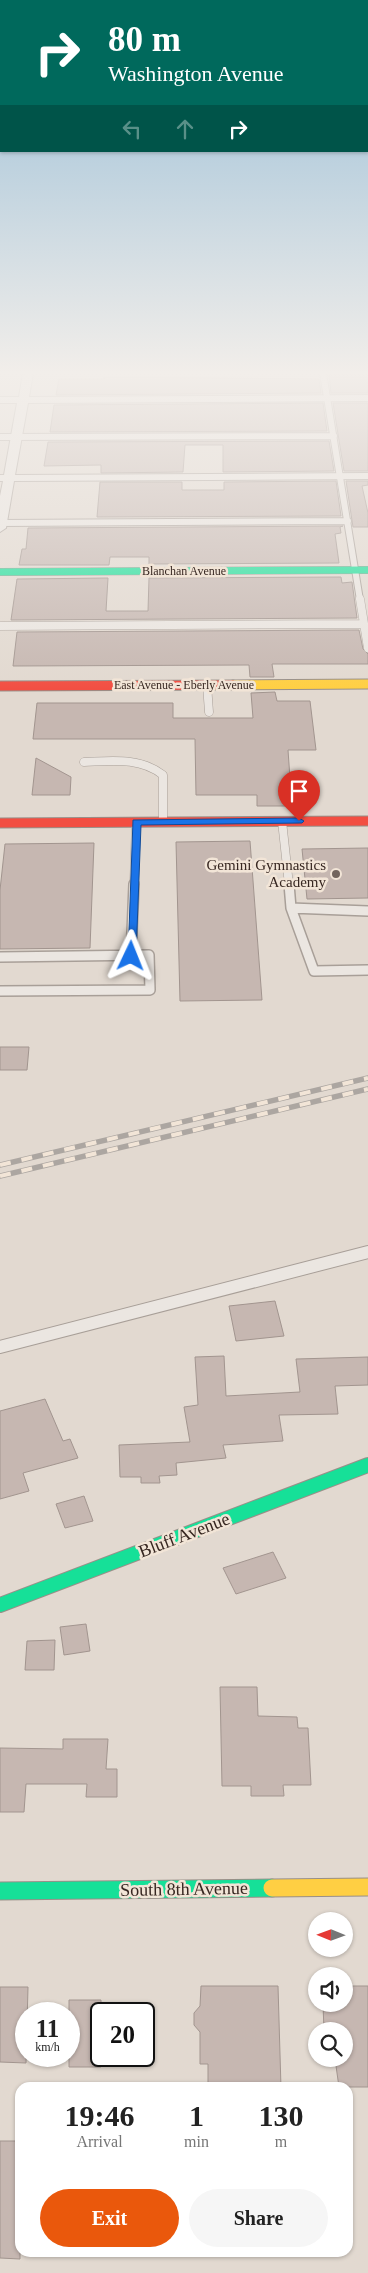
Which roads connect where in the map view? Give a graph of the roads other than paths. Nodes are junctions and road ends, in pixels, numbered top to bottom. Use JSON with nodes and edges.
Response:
{"nodes":[{"id":1,"x":4,"y":479,"type":"edge"},
{"id":2,"x":341,"y":479,"type":"edge"},
{"id":3,"x":348,"y":521,"type":"junction"},
{"id":4,"x":0,"y":524,"type":"edge"},
{"id":5,"x":362,"y":570,"type":"edge"},
{"id":6,"x":0,"y":572,"type":"edge"},
{"id":7,"x":364,"y":624,"type":"junction"},
{"id":8,"x":0,"y":626,"type":"edge"},
{"id":9,"x":368,"y":648,"type":"edge"},
{"id":10,"x":368,"y":684,"type":"edge"},
{"id":11,"x":208,"y":685,"type":"junction"},
{"id":12,"x":0,"y":686,"type":"edge"},
{"id":13,"x":209,"y":712,"type":"dead end"},
{"id":14,"x":84,"y":762,"type":"dead end"},
{"id":15,"x":368,"y":820,"type":"edge"},
{"id":16,"x":282,"y":821,"type":"junction"},
{"id":17,"x":136,"y":822,"type":"junction"},
{"id":18,"x":164,"y":822,"type":"junction"},
{"id":19,"x":0,"y":823,"type":"edge"},
{"id":20,"x":291,"y":908,"type":"junction"},
{"id":21,"x":368,"y":910,"type":"edge"},
{"id":22,"x":131,"y":956,"type":"junction"},
{"id":23,"x":0,"y":958,"type":"edge"},
{"id":24,"x":368,"y":970,"type":"edge"},
{"id":25,"x":0,"y":991,"type":"edge"},
{"id":26,"x":368,"y":1252,"type":"edge"},
{"id":27,"x":0,"y":1346,"type":"edge"},
{"id":28,"x":368,"y":1465,"type":"edge"},
{"id":29,"x":0,"y":1606,"type":"edge"},
{"id":30,"x":368,"y":1887,"type":"edge"},
{"id":31,"x":0,"y":1890,"type":"edge"}],
"edges":[{"from":1,"to":4,"type":"street"},
{"from":2,"to":3,"type":"lane"},
{"from":3,"to":4,"type":"lane"},
{"from":3,"to":5,"type":"lane"},
{"from":5,"to":6,"type":"street","name":"Blanchan Avenue"},
{"from":5,"to":7,"type":"lane"},
{"from":7,"to":8,"type":"lane"},
{"from":7,"to":9,"type":"lane"},
{"from":10,"to":11,"type":"street","name":"East Avenue - Eberly Avenue"},
{"from":11,"to":12,"type":"street","name":"East Avenue - Eberly Avenue"},
{"from":11,"to":13,"type":"lane"},
{"from":14,"to":18,"type":"lane"},
{"from":15,"to":16,"type":"street"},
{"from":16,"to":18,"type":"street"},
{"from":16,"to":20,"type":"lane"},
{"from":17,"to":18,"type":"street"},
{"from":17,"to":19,"type":"street"},
{"from":17,"to":22,"type":"lane"},
{"from":20,"to":21,"type":"lane"},
{"from":20,"to":24,"type":"lane"},
{"from":22,"to":23,"type":"lane"},
{"from":22,"to":25,"type":"lane"},
{"from":26,"to":27,"type":"lane"},
{"from":28,"to":29,"type":"street","name":"Bluff Avenue"},
{"from":30,"to":31,"type":"street","name":"South 8th Avenue"}]}
